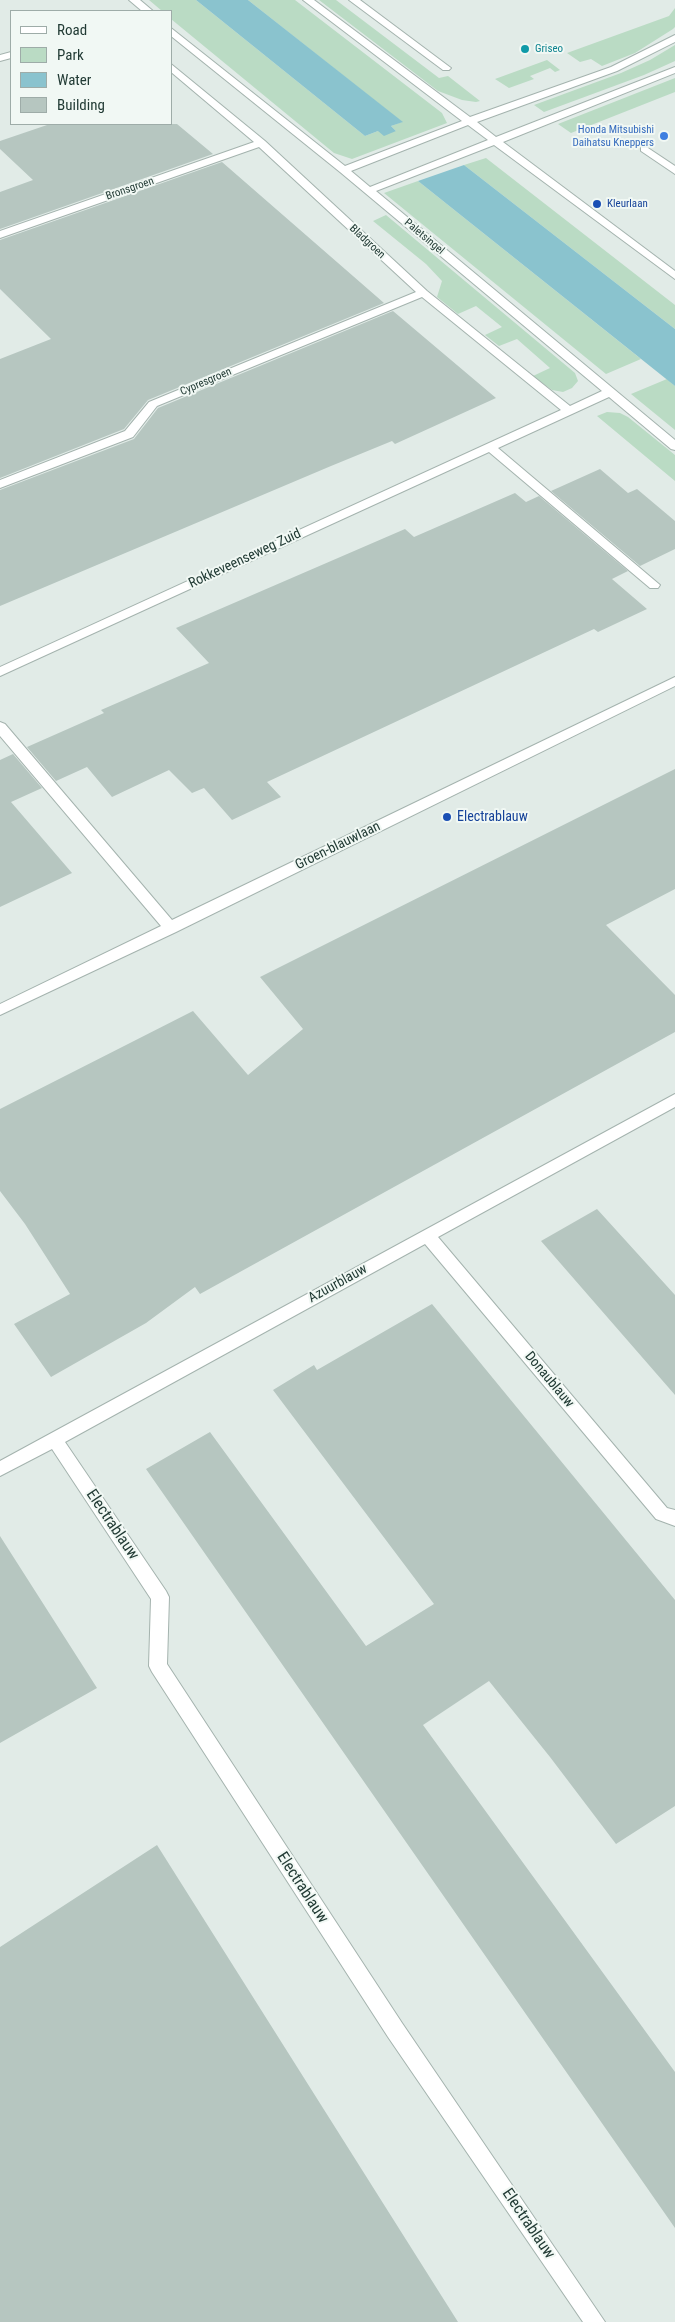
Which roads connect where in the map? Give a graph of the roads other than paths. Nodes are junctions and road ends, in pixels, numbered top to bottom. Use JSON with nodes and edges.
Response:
{"nodes":[{"id":1,"x":134,"y":0,"type":"edge"},
{"id":2,"x":308,"y":0,"type":"edge"},
{"id":3,"x":354,"y":0,"type":"edge"},
{"id":4,"x":147,"y":10,"type":"edge"},
{"id":5,"x":172,"y":31,"type":"edge"},
{"id":6,"x":675,"y":38,"type":"edge"},
{"id":7,"x":172,"y":68,"type":"edge"},
{"id":8,"x":446,"y":68,"type":"dead end"},
{"id":9,"x":675,"y":70,"type":"edge"},
{"id":10,"x":470,"y":122,"type":"junction"},
{"id":11,"x":498,"y":141,"type":"junction"},
{"id":12,"x":261,"y":143,"type":"junction"},
{"id":13,"x":645,"y":148,"type":"dead end"},
{"id":14,"x":344,"y":170,"type":"junction"},
{"id":15,"x":675,"y":171,"type":"edge"},
{"id":16,"x":368,"y":191,"type":"junction"},
{"id":17,"x":0,"y":235,"type":"edge"},
{"id":18,"x":675,"y":276,"type":"edge"},
{"id":19,"x":423,"y":293,"type":"junction"},
{"id":20,"x":610,"y":392,"type":"junction"},
{"id":21,"x":569,"y":411,"type":"junction"},
{"id":22,"x":675,"y":446,"type":"edge"},
{"id":23,"x":490,"y":447,"type":"junction"},
{"id":24,"x":0,"y":484,"type":"edge"},
{"id":25,"x":654,"y":585,"type":"dead end"},
{"id":26,"x":0,"y":672,"type":"edge"},
{"id":27,"x":675,"y":681,"type":"edge"},
{"id":28,"x":0,"y":727,"type":"edge"},
{"id":29,"x":171,"y":928,"type":"junction"},
{"id":30,"x":0,"y":1010,"type":"edge"},
{"id":31,"x":675,"y":1100,"type":"edge"},
{"id":32,"x":427,"y":1235,"type":"junction"},
{"id":33,"x":54,"y":1439,"type":"junction"},
{"id":34,"x":0,"y":1468,"type":"edge"},
{"id":35,"x":675,"y":1518,"type":"edge"},
{"id":36,"x":595,"y":2322,"type":"edge"}],
"edges":[{"from":1,"to":4,"type":"street"},
{"from":2,"to":10,"type":"street"},
{"from":3,"to":8,"type":"street"},
{"from":5,"to":14,"type":"street","name":"Paletsingel"},
{"from":6,"to":10,"type":"street"},
{"from":7,"to":12,"type":"street","name":"Bladgroen"},
{"from":9,"to":11,"type":"street"},
{"from":10,"to":11,"type":"street"},
{"from":10,"to":14,"type":"street"},
{"from":11,"to":16,"type":"street"},
{"from":11,"to":18,"type":"street"},
{"from":12,"to":17,"type":"street","name":"Bronsgroen"},
{"from":12,"to":19,"type":"street","name":"Bladgroen"},
{"from":13,"to":15,"type":"street"},
{"from":14,"to":16,"type":"street","name":"Paletsingel"},
{"from":16,"to":20,"type":"street","name":"Paletsingel"},
{"from":19,"to":21,"type":"street","name":"Bladgroen"},
{"from":19,"to":24,"type":"street","name":"Cypresgroen"},
{"from":20,"to":21,"type":"street","name":"Rokkeveenseweg Zuid"},
{"from":20,"to":22,"type":"street","name":"Paletsingel"},
{"from":21,"to":23,"type":"street","name":"Rokkeveenseweg Zuid"},
{"from":23,"to":25,"type":"street"},
{"from":23,"to":26,"type":"street","name":"Rokkeveenseweg Zuid"},
{"from":27,"to":29,"type":"street","name":"Groen-blauwlaan"},
{"from":28,"to":29,"type":"street"},
{"from":29,"to":30,"type":"street","name":"Groen-blauwlaan"},
{"from":31,"to":32,"type":"street","name":"Azuurblauw"},
{"from":32,"to":33,"type":"street","name":"Azuurblauw"},
{"from":32,"to":35,"type":"street","name":"Donaublauw"},
{"from":33,"to":34,"type":"street","name":"Azuurblauw"},
{"from":33,"to":36,"type":"street","name":"Electrablauw"}]}
